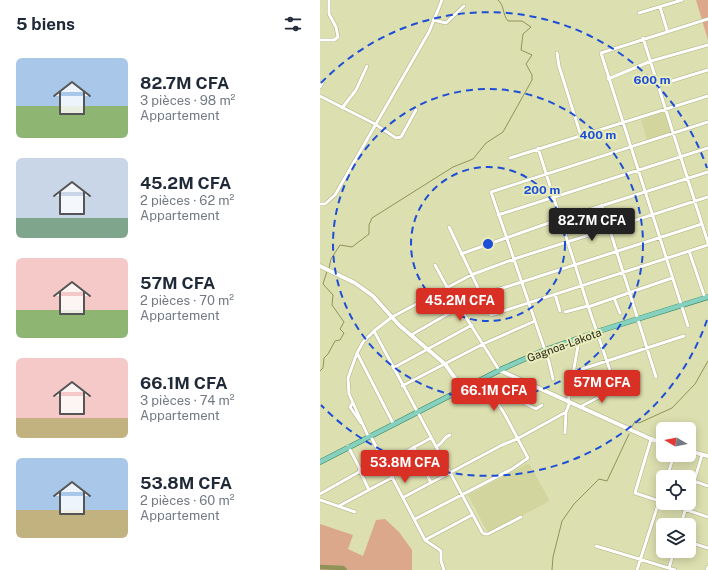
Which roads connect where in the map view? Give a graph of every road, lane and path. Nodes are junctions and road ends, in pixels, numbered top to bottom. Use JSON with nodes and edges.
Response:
{"nodes":[{"id":1,"x":329,"y":0,"type":"edge"},
{"id":2,"x":442,"y":0,"type":"edge"},
{"id":3,"x":682,"y":0,"type":"edge"},
{"id":4,"x":464,"y":6,"type":"dead end"},
{"id":5,"x":660,"y":7,"type":"junction"},
{"id":6,"x":639,"y":13,"type":"dead end"},
{"id":7,"x":708,"y":18,"type":"edge"},
{"id":8,"x":433,"y":20,"type":"junction"},
{"id":9,"x":667,"y":30,"type":"junction"},
{"id":10,"x":643,"y":38,"type":"junction"},
{"id":11,"x":320,"y":40,"type":"edge"},
{"id":12,"x":708,"y":45,"type":"edge"},
{"id":13,"x":557,"y":53,"type":"dead end"},
{"id":14,"x":651,"y":61,"type":"junction"},
{"id":15,"x":367,"y":66,"type":"dead end"},
{"id":16,"x":708,"y":70,"type":"edge"},
{"id":17,"x":608,"y":79,"type":"junction"},
{"id":18,"x":323,"y":81,"type":"dead end"},
{"id":19,"x":660,"y":85,"type":"junction"},
{"id":20,"x":320,"y":87,"type":"edge"},
{"id":21,"x":320,"y":96,"type":"edge"},
{"id":22,"x":708,"y":96,"type":"edge"},
{"id":23,"x":342,"y":108,"type":"junction"},
{"id":24,"x":666,"y":109,"type":"junction"},
{"id":25,"x":416,"y":110,"type":"dead end"},
{"id":26,"x":708,"y":122,"type":"edge"},
{"id":27,"x":623,"y":123,"type":"junction"},
{"id":28,"x":375,"y":124,"type":"junction"},
{"id":29,"x":673,"y":133,"type":"junction"},
{"id":30,"x":581,"y":136,"type":"junction"},
{"id":31,"x":631,"y":147,"type":"junction"},
{"id":32,"x":538,"y":148,"type":"junction"},
{"id":33,"x":708,"y":148,"type":"edge"},
{"id":34,"x":681,"y":157,"type":"junction"},
{"id":35,"x":510,"y":158,"type":"dead end"},
{"id":36,"x":638,"y":171,"type":"junction"},
{"id":37,"x":708,"y":172,"type":"edge"},
{"id":38,"x":546,"y":174,"type":"junction"},
{"id":39,"x":687,"y":178,"type":"junction"},
{"id":40,"x":645,"y":192,"type":"junction"},
{"id":41,"x":553,"y":197,"type":"junction"},
{"id":42,"x":708,"y":197,"type":"edge"},
{"id":43,"x":695,"y":201,"type":"junction"},
{"id":44,"x":320,"y":204,"type":"edge"},
{"id":45,"x":602,"y":205,"type":"junction"},
{"id":46,"x":498,"y":215,"type":"junction"},
{"id":47,"x":652,"y":215,"type":"junction"},
{"id":48,"x":560,"y":219,"type":"junction"},
{"id":49,"x":702,"y":224,"type":"junction"},
{"id":50,"x":449,"y":227,"type":"dead end"},
{"id":51,"x":609,"y":229,"type":"junction"},
{"id":52,"x":659,"y":237,"type":"junction"},
{"id":53,"x":505,"y":238,"type":"junction"},
{"id":54,"x":567,"y":242,"type":"junction"},
{"id":55,"x":708,"y":244,"type":"edge"},
{"id":56,"x":617,"y":251,"type":"junction"},
{"id":57,"x":689,"y":251,"type":"junction"},
{"id":58,"x":461,"y":254,"type":"junction"},
{"id":59,"x":666,"y":258,"type":"junction"},
{"id":60,"x":514,"y":259,"type":"junction"},
{"id":61,"x":574,"y":264,"type":"junction"},
{"id":62,"x":435,"y":265,"type":"dead end"},
{"id":63,"x":320,"y":266,"type":"edge"},
{"id":64,"x":623,"y":272,"type":"junction"},
{"id":65,"x":471,"y":275,"type":"junction"},
{"id":66,"x":672,"y":278,"type":"junction"},
{"id":67,"x":522,"y":281,"type":"junction"},
{"id":68,"x":581,"y":286,"type":"junction"},
{"id":69,"x":446,"y":287,"type":"junction"},
{"id":70,"x":630,"y":293,"type":"junction"},
{"id":71,"x":555,"y":294,"type":"junction"},
{"id":72,"x":482,"y":295,"type":"junction"},
{"id":73,"x":706,"y":297,"type":"edge"},
{"id":74,"x":614,"y":298,"type":"junction"},
{"id":75,"x":529,"y":302,"type":"junction"},
{"id":76,"x":680,"y":305,"type":"junction"},
{"id":77,"x":588,"y":306,"type":"junction"},
{"id":78,"x":460,"y":307,"type":"junction"},
{"id":79,"x":560,"y":311,"type":"dead end"},
{"id":80,"x":565,"y":312,"type":"dead end"},
{"id":81,"x":620,"y":313,"type":"dead end"},
{"id":82,"x":392,"y":317,"type":"junction"},
{"id":83,"x":638,"y":319,"type":"junction"},
{"id":84,"x":535,"y":321,"type":"junction"},
{"id":85,"x":472,"y":325,"type":"junction"},
{"id":86,"x":688,"y":326,"type":"dead end"},
{"id":87,"x":374,"y":331,"type":"junction"},
{"id":88,"x":596,"y":332,"type":"junction"},
{"id":89,"x":411,"y":335,"type":"junction"},
{"id":90,"x":684,"y":336,"type":"dead end"},
{"id":91,"x":580,"y":340,"type":"junction"},
{"id":92,"x":483,"y":344,"type":"junction"},
{"id":93,"x":647,"y":348,"type":"junction"},
{"id":94,"x":428,"y":349,"type":"junction"},
{"id":95,"x":545,"y":350,"type":"junction"},
{"id":96,"x":357,"y":353,"type":"junction"},
{"id":97,"x":606,"y":361,"type":"junction"},
{"id":98,"x":445,"y":364,"type":"junction"},
{"id":99,"x":393,"y":368,"type":"junction"},
{"id":100,"x":499,"y":370,"type":"junction"},
{"id":101,"x":573,"y":372,"type":"junction"},
{"id":102,"x":656,"y":377,"type":"dead end"},
{"id":103,"x":482,"y":378,"type":"junction"},
{"id":104,"x":553,"y":379,"type":"dead end"},
{"id":105,"x":526,"y":384,"type":"junction"},
{"id":106,"x":402,"y":386,"type":"junction"},
{"id":107,"x":462,"y":388,"type":"junction"},
{"id":108,"x":569,"y":402,"type":"junction"},
{"id":109,"x":542,"y":405,"type":"dead end"},
{"id":110,"x":580,"y":407,"type":"junction"},
{"id":111,"x":416,"y":412,"type":"junction"},
{"id":112,"x":566,"y":412,"type":"junction"},
{"id":113,"x":393,"y":423,"type":"junction"},
{"id":114,"x":565,"y":433,"type":"dead end"},
{"id":115,"x":450,"y":434,"type":"dead end"},
{"id":116,"x":369,"y":436,"type":"junction"},
{"id":117,"x":431,"y":438,"type":"junction"},
{"id":118,"x":517,"y":439,"type":"junction"},
{"id":119,"x":651,"y":439,"type":"junction"},
{"id":120,"x":656,"y":441,"type":"edge"},
{"id":121,"x":348,"y":446,"type":"junction"},
{"id":122,"x":414,"y":447,"type":"junction"},
{"id":123,"x":436,"y":447,"type":"junction"},
{"id":124,"x":696,"y":453,"type":"edge"},
{"id":125,"x":702,"y":455,"type":"junction"},
{"id":126,"x":708,"y":456,"type":"edge"},
{"id":127,"x":320,"y":462,"type":"edge"},
{"id":128,"x":385,"y":463,"type":"junction"},
{"id":129,"x":360,"y":471,"type":"junction"},
{"id":130,"x":450,"y":473,"type":"junction"},
{"id":131,"x":696,"y":474,"type":"edge"},
{"id":132,"x":393,"y":477,"type":"junction"},
{"id":133,"x":696,"y":482,"type":"edge"},
{"id":134,"x":431,"y":483,"type":"junction"},
{"id":135,"x":708,"y":486,"type":"edge"},
{"id":136,"x":369,"y":490,"type":"junction"},
{"id":137,"x":320,"y":494,"type":"edge"},
{"id":138,"x":461,"y":494,"type":"junction"},
{"id":139,"x":404,"y":497,"type":"junction"},
{"id":140,"x":320,"y":500,"type":"edge"},
{"id":141,"x":656,"y":501,"type":"edge"},
{"id":142,"x":339,"y":506,"type":"junction"},
{"id":143,"x":656,"y":510,"type":"edge"},
{"id":144,"x":685,"y":510,"type":"joint"},
{"id":145,"x":355,"y":512,"type":"dead end"},
{"id":146,"x":472,"y":515,"type":"junction"},
{"id":147,"x":521,"y":517,"type":"dead end"},
{"id":148,"x":708,"y":517,"type":"edge"},
{"id":149,"x":683,"y":518,"type":"edge"},
{"id":150,"x":415,"y":519,"type":"junction"},
{"id":151,"x":426,"y":540,"type":"junction"},
{"id":152,"x":696,"y":544,"type":"edge"},
{"id":153,"x":596,"y":546,"type":"dead end"},
{"id":154,"x":708,"y":548,"type":"edge"},
{"id":155,"x":640,"y":558,"type":"junction"},
{"id":156,"x":672,"y":558,"type":"edge"},
{"id":157,"x":669,"y":568,"type":"junction"},
{"id":158,"x":444,"y":570,"type":"edge"},
{"id":159,"x":637,"y":570,"type":"edge"},
{"id":160,"x":674,"y":570,"type":"edge"}],
"edges":[{"from":1,"to":11,"type":"street"},
{"from":2,"to":8,"type":"street"},
{"from":3,"to":5,"type":"street"},
{"from":4,"to":8,"type":"street"},
{"from":5,"to":6,"type":"street"},
{"from":5,"to":9,"type":"street"},
{"from":7,"to":9,"type":"street"},
{"from":8,"to":28,"type":"street"},
{"from":9,"to":10,"type":"street"},
{"from":10,"to":14,"type":"street"},
{"from":10,"to":17,"type":"street"},
{"from":12,"to":14,"type":"street"},
{"from":13,"to":30,"type":"street"},
{"from":14,"to":17,"type":"street"},
{"from":14,"to":19,"type":"street"},
{"from":15,"to":23,"type":"street"},
{"from":16,"to":19,"type":"street"},
{"from":17,"to":27,"type":"street"},
{"from":18,"to":20,"type":"street"},
{"from":19,"to":24,"type":"street"},
{"from":21,"to":23,"type":"street"},
{"from":22,"to":24,"type":"street"},
{"from":23,"to":28,"type":"street"},
{"from":24,"to":27,"type":"street"},
{"from":24,"to":29,"type":"street"},
{"from":25,"to":28,"type":"street"},
{"from":26,"to":29,"type":"street"},
{"from":27,"to":30,"type":"street"},
{"from":27,"to":31,"type":"street"},
{"from":28,"to":44,"type":"street"},
{"from":29,"to":31,"type":"street"},
{"from":29,"to":34,"type":"street"},
{"from":30,"to":32,"type":"street"},
{"from":31,"to":36,"type":"street"},
{"from":31,"to":38,"type":"street"},
{"from":32,"to":35,"type":"street"},
{"from":32,"to":38,"type":"street"},
{"from":33,"to":34,"type":"street"},
{"from":34,"to":36,"type":"street"},
{"from":34,"to":39,"type":"street"},
{"from":36,"to":40,"type":"street"},
{"from":36,"to":41,"type":"street"},
{"from":37,"to":39,"type":"street"},
{"from":38,"to":41,"type":"street"},
{"from":38,"to":46,"type":"street"},
{"from":39,"to":40,"type":"street"},
{"from":39,"to":43,"type":"street"},
{"from":40,"to":45,"type":"street"},
{"from":40,"to":47,"type":"street"},
{"from":41,"to":46,"type":"street"},
{"from":41,"to":48,"type":"street"},
{"from":42,"to":43,"type":"street"},
{"from":43,"to":47,"type":"street"},
{"from":43,"to":49,"type":"street"},
{"from":45,"to":48,"type":"street"},
{"from":45,"to":51,"type":"street"},
{"from":46,"to":53,"type":"street"},
{"from":47,"to":51,"type":"street"},
{"from":47,"to":52,"type":"street"},
{"from":48,"to":53,"type":"street"},
{"from":48,"to":54,"type":"street"},
{"from":49,"to":52,"type":"street"},
{"from":49,"to":55,"type":"street"},
{"from":50,"to":58,"type":"street"},
{"from":51,"to":54,"type":"street"},
{"from":51,"to":56,"type":"street"},
{"from":52,"to":56,"type":"street"},
{"from":52,"to":59,"type":"street"},
{"from":53,"to":58,"type":"street"},
{"from":53,"to":60,"type":"street"},
{"from":54,"to":60,"type":"street"},
{"from":54,"to":61,"type":"street"},
{"from":55,"to":57,"type":"street"},
{"from":56,"to":61,"type":"street"},
{"from":56,"to":64,"type":"street"},
{"from":57,"to":59,"type":"street"},
{"from":57,"to":73,"type":"street"},
{"from":58,"to":65,"type":"street"},
{"from":59,"to":64,"type":"street"},
{"from":59,"to":66,"type":"street"},
{"from":60,"to":65,"type":"street"},
{"from":60,"to":67,"type":"street"},
{"from":61,"to":67,"type":"street"},
{"from":61,"to":68,"type":"street"},
{"from":62,"to":69,"type":"street"},
{"from":63,"to":82,"type":"street"},
{"from":64,"to":68,"type":"street"},
{"from":64,"to":70,"type":"street"},
{"from":65,"to":69,"type":"street"},
{"from":65,"to":72,"type":"street"},
{"from":66,"to":70,"type":"street"},
{"from":66,"to":76,"type":"street"},
{"from":67,"to":72,"type":"street"},
{"from":67,"to":75,"type":"street"},
{"from":68,"to":71,"type":"street"},
{"from":68,"to":77,"type":"street"},
{"from":69,"to":78,"type":"street"},
{"from":69,"to":82,"type":"street"},
{"from":70,"to":74,"type":"street"},
{"from":70,"to":83,"type":"street"},
{"from":71,"to":75,"type":"street"},
{"from":71,"to":79,"type":"street"},
{"from":72,"to":75,"type":"street"},
{"from":72,"to":78,"type":"street"},
{"from":73,"to":76,"type":"main road","name":"Gagnoa-Lakota"},
{"from":74,"to":77,"type":"street"},
{"from":74,"to":81,"type":"street"},
{"from":75,"to":84,"type":"street"},
{"from":76,"to":83,"type":"main road","name":"Gagnoa-Lakota"},
{"from":76,"to":86,"type":"street"},
{"from":77,"to":80,"type":"street"},
{"from":77,"to":88,"type":"street"},
{"from":78,"to":85,"type":"street"},
{"from":78,"to":89,"type":"street"},
{"from":82,"to":87,"type":"street"},
{"from":82,"to":89,"type":"street"},
{"from":83,"to":88,"type":"main road","name":"Gagnoa-Lakota"},
{"from":83,"to":93,"type":"street"},
{"from":84,"to":92,"type":"street"},
{"from":84,"to":95,"type":"street"},
{"from":85,"to":92,"type":"street"},
{"from":85,"to":94,"type":"street"},
{"from":87,"to":96,"type":"street"},
{"from":87,"to":99,"type":"street"},
{"from":88,"to":91,"type":"main road","name":"Gagnoa-Lakota"},
{"from":88,"to":97,"type":"street"},
{"from":89,"to":94,"type":"street"},
{"from":90,"to":93,"type":"street"},
{"from":91,"to":95,"type":"main road","name":"Gagnoa-Lakota"},
{"from":91,"to":101,"type":"street"},
{"from":92,"to":98,"type":"street"},
{"from":92,"to":100,"type":"street"},
{"from":93,"to":97,"type":"street"},
{"from":93,"to":102,"type":"street"},
{"from":94,"to":98,"type":"street"},
{"from":94,"to":99,"type":"street"},
{"from":95,"to":100,"type":"main road","name":"Gagnoa-Lakota"},
{"from":95,"to":104,"type":"street"},
{"from":96,"to":113,"type":"street"},
{"from":96,"to":116,"type":"street"},
{"from":97,"to":101,"type":"street"},
{"from":97,"to":110,"type":"street"},
{"from":98,"to":106,"type":"street"},
{"from":98,"to":107,"type":"street"},
{"from":99,"to":106,"type":"street"},
{"from":100,"to":103,"type":"main road","name":"Gagnoa-Lakota"},
{"from":100,"to":105,"type":"street"},
{"from":101,"to":108,"type":"street"},
{"from":103,"to":107,"type":"main road","name":"Gagnoa-Lakota"},
{"from":103,"to":118,"type":"street"},
{"from":105,"to":108,"type":"street"},
{"from":105,"to":109,"type":"street"},
{"from":106,"to":111,"type":"street"},
{"from":107,"to":111,"type":"main road","name":"Gagnoa-Lakota"},
{"from":108,"to":110,"type":"street"},
{"from":108,"to":112,"type":"street"},
{"from":110,"to":119,"type":"street"},
{"from":111,"to":113,"type":"main road","name":"Gagnoa-Lakota"},
{"from":111,"to":117,"type":"street"},
{"from":112,"to":114,"type":"street"},
{"from":112,"to":118,"type":"street"},
{"from":113,"to":116,"type":"main road","name":"Gagnoa-Lakota"},
{"from":115,"to":123,"type":"street"},
{"from":116,"to":121,"type":"main road","name":"Gagnoa-Lakota"},
{"from":116,"to":128,"type":"street"},
{"from":117,"to":122,"type":"street"},
{"from":117,"to":123,"type":"street"},
{"from":118,"to":130,"type":"street"},
{"from":118,"to":138,"type":"street"},
{"from":119,"to":120,"type":"street"},
{"from":119,"to":141,"type":"street"},
{"from":121,"to":127,"type":"main road","name":"Gagnoa-Lakota"},
{"from":121,"to":129,"type":"street"},
{"from":122,"to":128,"type":"street"},
{"from":122,"to":134,"type":"street"},
{"from":123,"to":130,"type":"street"},
{"from":124,"to":125,"type":"street"},
{"from":125,"to":126,"type":"street"},
{"from":125,"to":131,"type":"street"},
{"from":128,"to":132,"type":"street"},
{"from":129,"to":136,"type":"street"},
{"from":129,"to":137,"type":"street"},
{"from":130,"to":134,"type":"street"},
{"from":130,"to":138,"type":"street"},
{"from":132,"to":136,"type":"street"},
{"from":132,"to":139,"type":"street"},
{"from":133,"to":135,"type":"street"},
{"from":134,"to":139,"type":"street"},
{"from":136,"to":142,"type":"street"},
{"from":138,"to":146,"type":"street"},
{"from":138,"to":150,"type":"street"},
{"from":139,"to":150,"type":"street"},
{"from":140,"to":142,"type":"street"},
{"from":142,"to":145,"type":"street"},
{"from":143,"to":155,"type":"street"},
{"from":144,"to":148,"type":"street"},
{"from":144,"to":149,"type":"street"},
{"from":146,"to":147,"type":"street"},
{"from":146,"to":151,"type":"street"},
{"from":150,"to":151,"type":"street"},
{"from":151,"to":158,"type":"street"},
{"from":152,"to":154,"type":"street"},
{"from":153,"to":155,"type":"street"},
{"from":155,"to":157,"type":"street"},
{"from":155,"to":159,"type":"street"},
{"from":156,"to":157,"type":"street"},
{"from":157,"to":160,"type":"street"}]}
